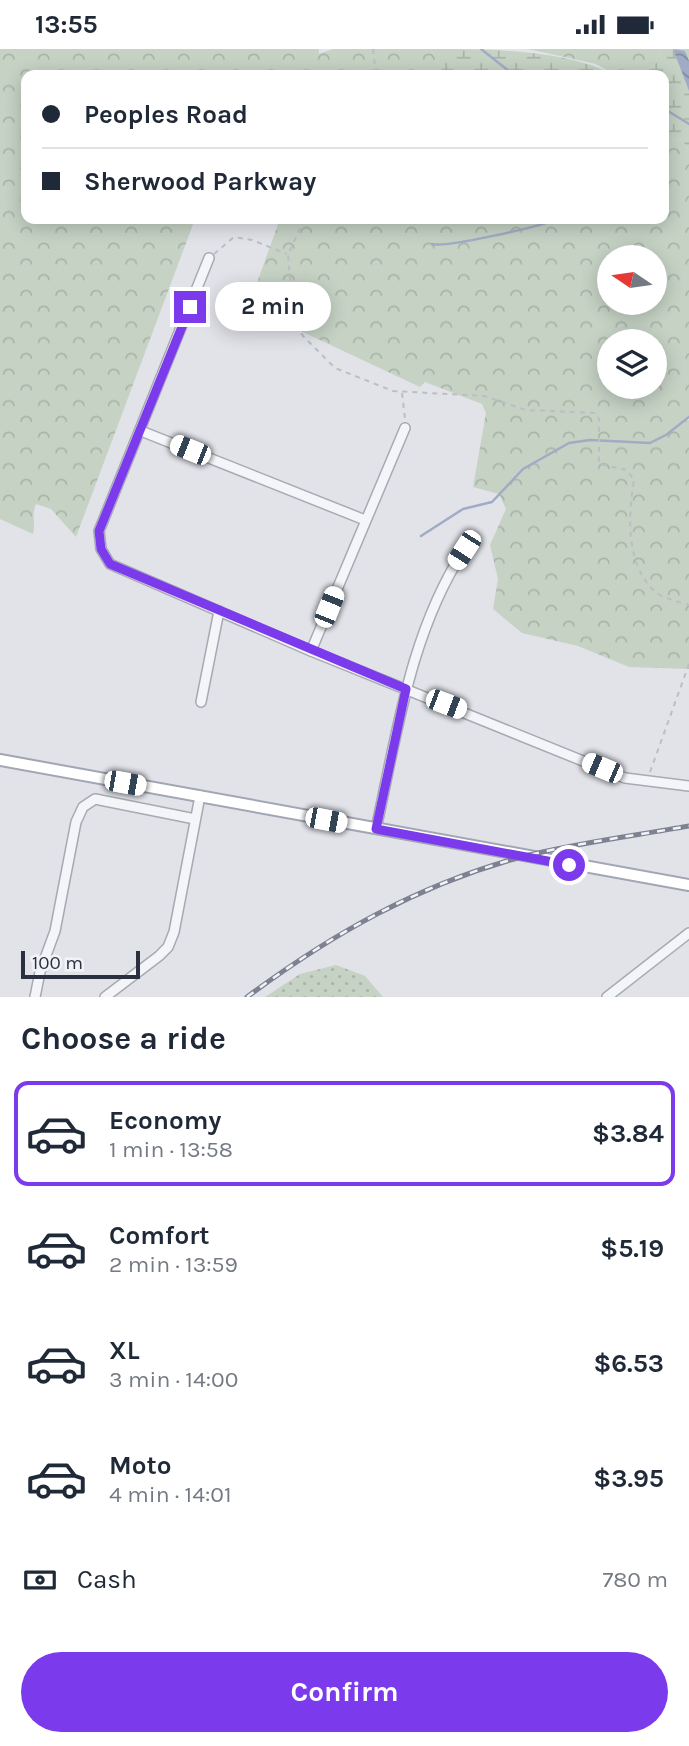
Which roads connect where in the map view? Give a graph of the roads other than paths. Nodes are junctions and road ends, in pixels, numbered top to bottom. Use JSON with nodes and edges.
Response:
{"nodes":[{"id":1,"x":209,"y":258,"type":"road end"},
{"id":2,"x":405,"y":428,"type":"road end"},
{"id":3,"x":141,"y":431,"type":"junction"},
{"id":4,"x":365,"y":520,"type":"junction"},
{"id":5,"x":464,"y":550,"type":"dead end"},
{"id":6,"x":219,"y":611,"type":"junction"},
{"id":7,"x":312,"y":651,"type":"junction"},
{"id":8,"x":406,"y":689,"type":"junction"},
{"id":9,"x":201,"y":702,"type":"dead end"},
{"id":10,"x":0,"y":760,"type":"edge"},
{"id":11,"x":689,"y":786,"type":"edge"},
{"id":12,"x":200,"y":796,"type":"junction"},
{"id":13,"x":195,"y":819,"type":"junction"},
{"id":14,"x":376,"y":829,"type":"junction"},
{"id":15,"x":689,"y":885,"type":"edge"},
{"id":16,"x":689,"y":933,"type":"edge"},
{"id":17,"x":35,"y":997,"type":"edge"},
{"id":18,"x":105,"y":997,"type":"edge"},
{"id":19,"x":607,"y":997,"type":"edge"}],
"edges":[{"from":1,"to":3,"type":"street"},
{"from":2,"to":4,"type":"street"},
{"from":3,"to":4,"type":"street"},
{"from":3,"to":6,"type":"street"},
{"from":4,"to":7,"type":"street"},
{"from":5,"to":8,"type":"street"},
{"from":6,"to":7,"type":"street"},
{"from":6,"to":9,"type":"street"},
{"from":7,"to":8,"type":"street"},
{"from":8,"to":11,"type":"street"},
{"from":8,"to":14,"type":"street"},
{"from":10,"to":12,"type":"main road"},
{"from":12,"to":13,"type":"street"},
{"from":12,"to":14,"type":"main road"},
{"from":13,"to":17,"type":"street"},
{"from":13,"to":18,"type":"street"},
{"from":14,"to":15,"type":"main road"},
{"from":16,"to":19,"type":"street"}]}
